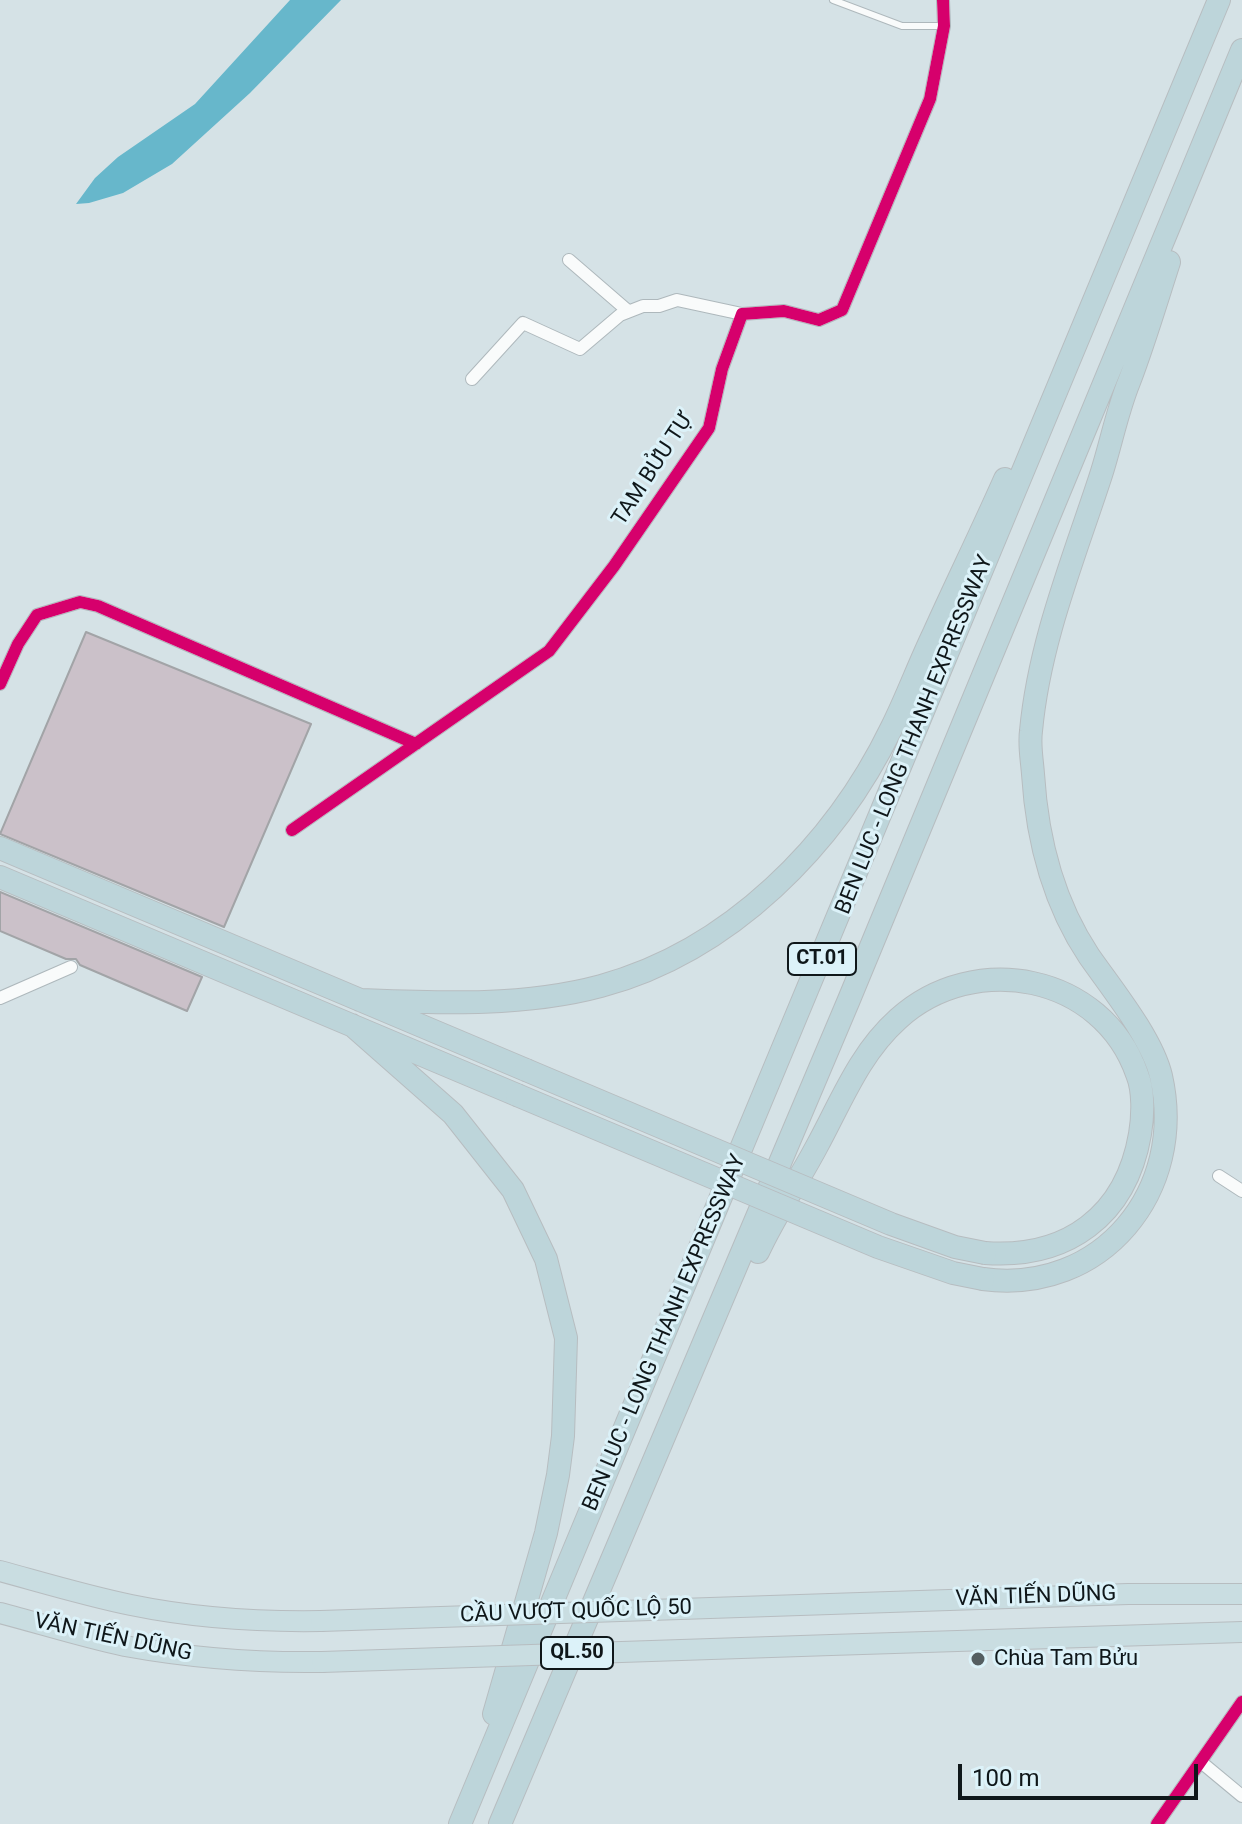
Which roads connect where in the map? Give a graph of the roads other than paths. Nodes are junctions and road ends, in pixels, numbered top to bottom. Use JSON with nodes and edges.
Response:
{"nodes":[{"id":1,"x":833,"y":0,"type":"edge"},
{"id":2,"x":943,"y":0,"type":"edge"},
{"id":3,"x":1219,"y":0,"type":"edge"},
{"id":4,"x":944,"y":26,"type":"junction"},
{"id":5,"x":1242,"y":50,"type":"edge"},
{"id":6,"x":1181,"y":92,"type":"junction"},
{"id":7,"x":1218,"y":107,"type":"junction"},
{"id":8,"x":569,"y":260,"type":"dead end"},
{"id":9,"x":628,"y":311,"type":"junction"},
{"id":10,"x":742,"y":314,"type":"junction"},
{"id":11,"x":472,"y":379,"type":"dead end"},
{"id":12,"x":0,"y":684,"type":"edge"},
{"id":13,"x":416,"y":744,"type":"junction"},
{"id":14,"x":292,"y":830,"type":"dead end"},
{"id":15,"x":0,"y":848,"type":"edge"},
{"id":16,"x":0,"y":877,"type":"edge"},
{"id":17,"x":71,"y":967,"type":"dead end"},
{"id":18,"x":0,"y":998,"type":"edge"},
{"id":19,"x":360,"y":1000,"type":"junction"},
{"id":20,"x":352,"y":1025,"type":"junction"},
{"id":21,"x":1219,"y":1176,"type":"dead end"},
{"id":22,"x":1242,"y":1191,"type":"edge"},
{"id":23,"x":648,"y":1476,"type":"junction"},
{"id":24,"x":0,"y":1571,"type":"edge"},
{"id":25,"x":1242,"y":1594,"type":"edge"},
{"id":26,"x":830,"y":1604,"type":"joint"},
{"id":27,"x":0,"y":1613,"type":"edge"},
{"id":28,"x":321,"y":1621,"type":"joint"},
{"id":29,"x":1242,"y":1632,"type":"edge"},
{"id":30,"x":831,"y":1645,"type":"joint"},
{"id":31,"x":322,"y":1662,"type":"joint"},
{"id":32,"x":1242,"y":1702,"type":"edge"},
{"id":33,"x":1201,"y":1762,"type":"junction"},
{"id":34,"x":1242,"y":1796,"type":"edge"},
{"id":35,"x":458,"y":1824,"type":"edge"},
{"id":36,"x":500,"y":1824,"type":"edge"},
{"id":37,"x":1157,"y":1824,"type":"edge"}],
"edges":[{"from":1,"to":4,"type":"lane"},
{"from":2,"to":4,"type":"street"},
{"from":3,"to":6,"type":"highway","name":"BEN LUC - LONG THANH EXPRESSWAY","number":"CT.01"},
{"from":4,"to":10,"type":"street"},
{"from":5,"to":7,"type":"highway","name":"BEN LUC - LONG THANH EXPRESSWAY","number":"CT.01"},
{"from":6,"to":19,"type":"highway"},
{"from":6,"to":35,"type":"highway","name":"BEN LUC - LONG THANH EXPRESSWAY","number":"CT.01"},
{"from":7,"to":20,"type":"highway","bridge":true},
{"from":7,"to":23,"type":"highway","name":"BEN LUC - LONG THANH EXPRESSWAY","number":"CT.01"},
{"from":8,"to":9,"type":"street"},
{"from":9,"to":10,"type":"street"},
{"from":9,"to":11,"type":"street"},
{"from":10,"to":13,"type":"street","name":"TAM BỬU TỰ"},
{"from":12,"to":13,"type":"street"},
{"from":13,"to":14,"type":"street","name":"TAM BỬU TỰ"},
{"from":15,"to":19,"type":"highway"},
{"from":16,"to":20,"type":"highway"},
{"from":17,"to":18,"type":"street"},
{"from":19,"to":23,"type":"highway","bridge":true},
{"from":20,"to":35,"type":"highway"},
{"from":21,"to":22,"type":"street"},
{"from":23,"to":36,"type":"highway","name":"BEN LUC - LONG THANH EXPRESSWAY","number":"CT.01"},
{"from":24,"to":28,"type":"highway","name":"VĂN TIẾN DŨNG","number":"QL.50"},
{"from":25,"to":26,"type":"highway","name":"VĂN TIẾN DŨNG","number":"QL.50"},
{"from":26,"to":28,"type":"highway","name":"CẦU VƯỢT QUỐC LỘ 50","number":"QL.50","bridge":true},
{"from":27,"to":31,"type":"highway","name":"VĂN TIẾN DŨNG","number":"QL.50"},
{"from":29,"to":30,"type":"highway","name":"VĂN TIẾN DŨNG","number":"QL.50"},
{"from":30,"to":31,"type":"highway","name":"CẦU VƯỢT QUỐC LỘ 50","number":"QL.50","bridge":true},
{"from":32,"to":33,"type":"street"},
{"from":33,"to":34,"type":"street"},
{"from":33,"to":37,"type":"street"}]}
